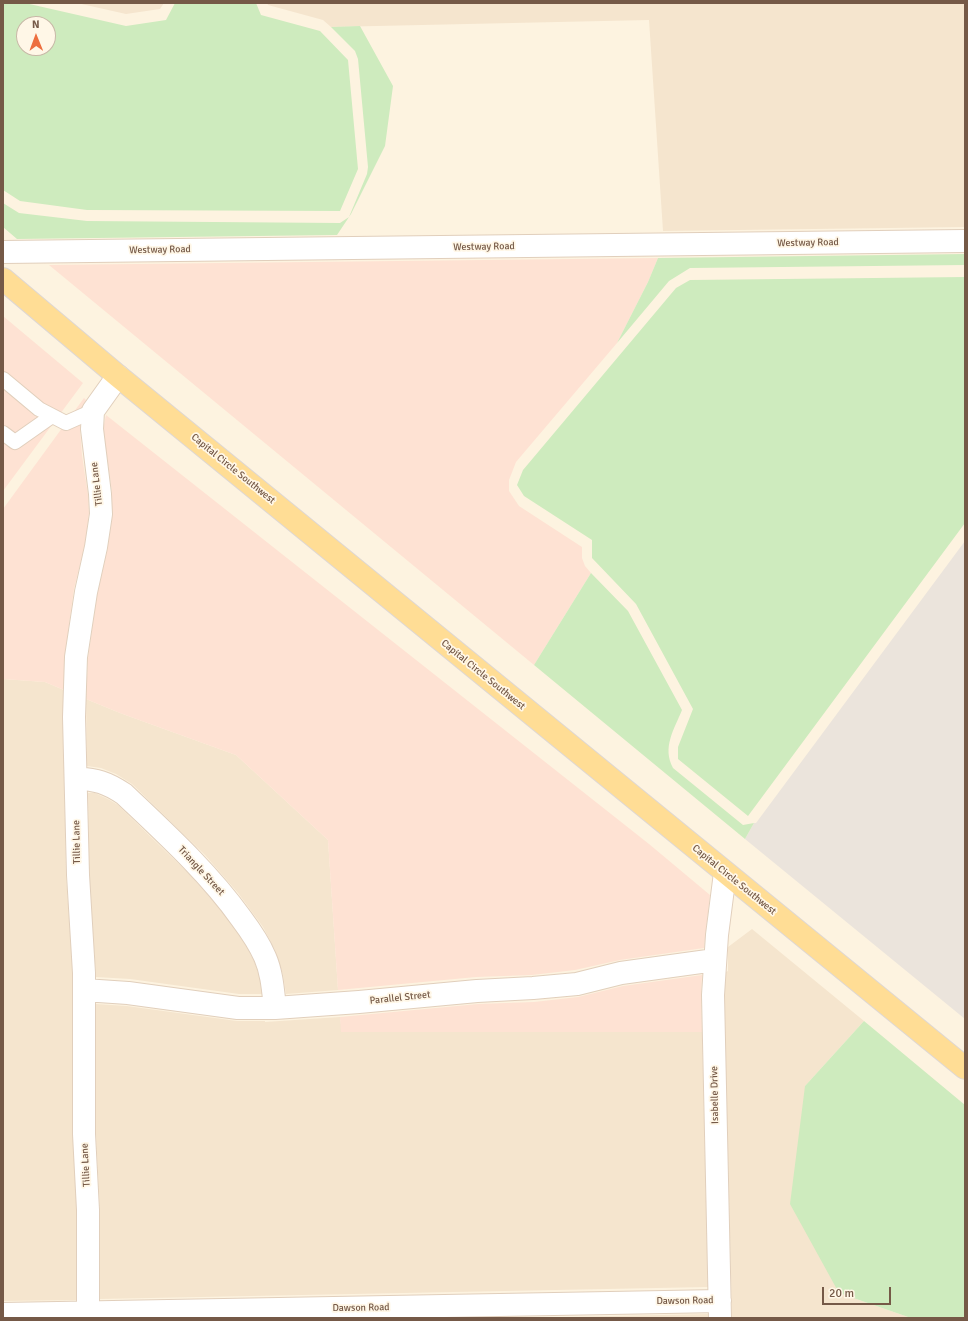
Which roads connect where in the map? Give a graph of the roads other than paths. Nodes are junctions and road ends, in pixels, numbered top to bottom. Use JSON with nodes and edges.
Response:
{"nodes":[{"id":1,"x":965,"y":241,"type":"edge"},
{"id":2,"x":3,"y":252,"type":"edge"},
{"id":3,"x":3,"y":279,"type":"edge"},
{"id":4,"x":118,"y":376,"type":"junction"},
{"id":5,"x":3,"y":379,"type":"edge"},
{"id":6,"x":93,"y":411,"type":"junction"},
{"id":7,"x":52,"y":416,"type":"junction"},
{"id":8,"x":3,"y":433,"type":"edge"},
{"id":9,"x":76,"y":778,"type":"junction"},
{"id":10,"x":725,"y":873,"type":"junction"},
{"id":11,"x":715,"y":960,"type":"junction"},
{"id":12,"x":84,"y":990,"type":"junction"},
{"id":13,"x":275,"y":1008,"type":"junction"},
{"id":14,"x":965,"y":1068,"type":"edge"},
{"id":15,"x":720,"y":1309,"type":"edge"},
{"id":16,"x":3,"y":1314,"type":"edge"},
{"id":17,"x":88,"y":1315,"type":"edge"}],
"edges":[{"from":1,"to":2,"type":"street","name":"Westway Road"},
{"from":3,"to":4,"type":"main road","name":"Capital Circle Southwest"},
{"from":4,"to":6,"type":"street"},
{"from":4,"to":10,"type":"main road","name":"Capital Circle Southwest"},
{"from":5,"to":7,"type":"lane"},
{"from":6,"to":7,"type":"lane"},
{"from":6,"to":9,"type":"street","name":"Tillie Lane"},
{"from":7,"to":8,"type":"lane"},
{"from":9,"to":12,"type":"street","name":"Tillie Lane"},
{"from":9,"to":13,"type":"street","name":"Triangle Street"},
{"from":10,"to":11,"type":"street","name":"Isabelle Drive"},
{"from":10,"to":14,"type":"main road","name":"Capital Circle Southwest"},
{"from":11,"to":13,"type":"street","name":"Parallel Street"},
{"from":11,"to":15,"type":"street","name":"Isabelle Drive"},
{"from":12,"to":13,"type":"street","name":"Parallel Street"},
{"from":12,"to":17,"type":"street","name":"Tillie Lane"},
{"from":15,"to":17,"type":"street","name":"Dawson Road"},
{"from":16,"to":17,"type":"street","name":"Dawson Road"}]}
